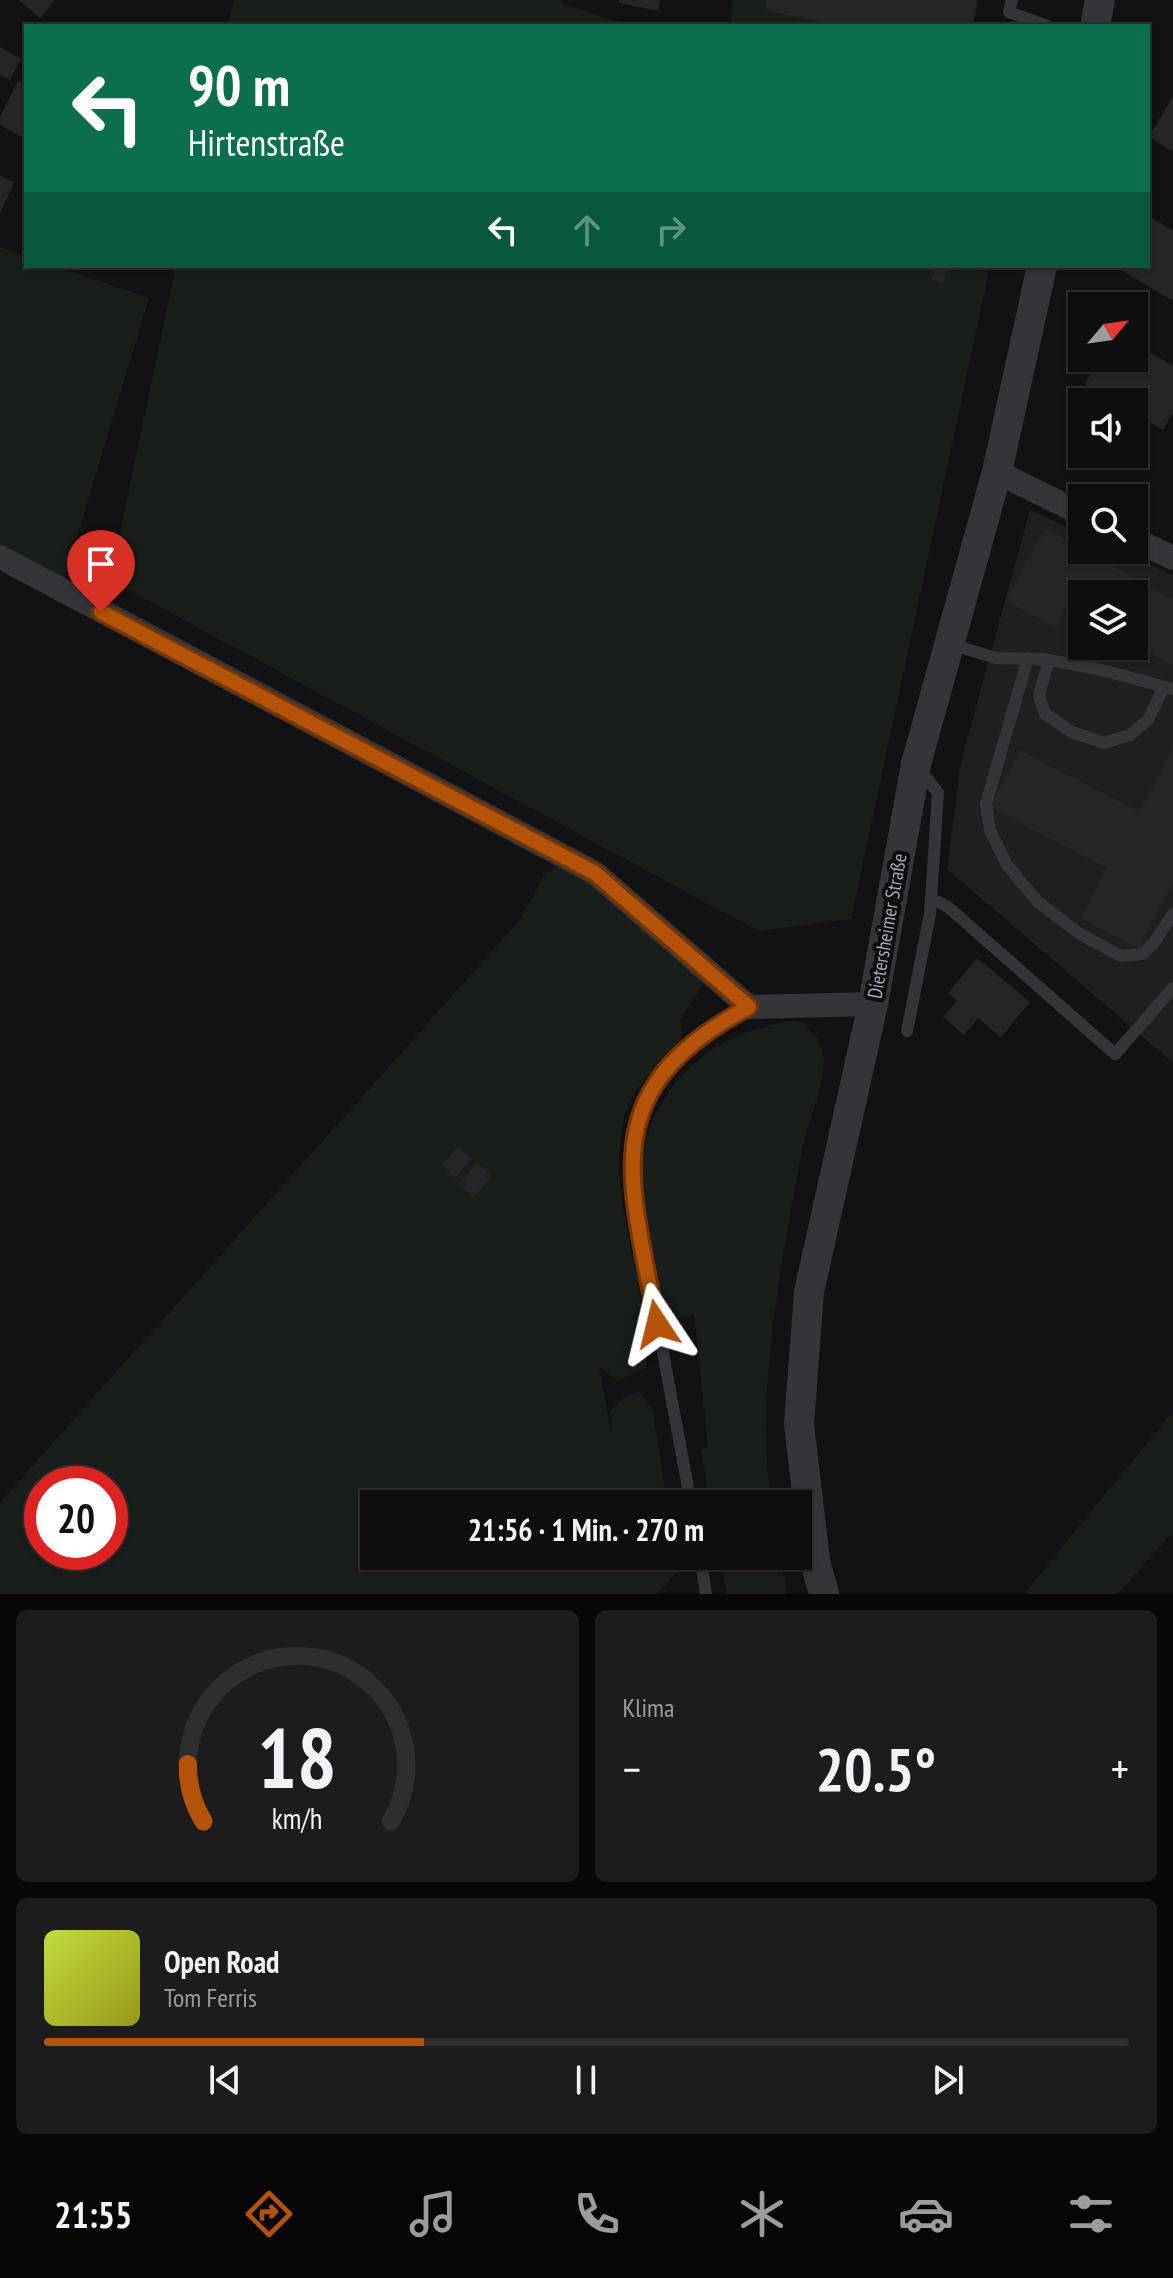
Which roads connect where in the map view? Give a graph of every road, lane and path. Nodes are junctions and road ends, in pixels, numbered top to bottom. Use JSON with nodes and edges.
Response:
{"nodes":[{"id":1,"x":1012,"y":0,"type":"edge"},
{"id":2,"x":1100,"y":0,"type":"edge"},
{"id":3,"x":1042,"y":24,"type":"edge"},
{"id":4,"x":1095,"y":24,"type":"edge"},
{"id":5,"x":1042,"y":268,"type":"edge"},
{"id":6,"x":997,"y":472,"type":"junction"},
{"id":7,"x":1068,"y":507,"type":"edge"},
{"id":8,"x":1148,"y":546,"type":"edge"},
{"id":9,"x":0,"y":557,"type":"edge"},
{"id":10,"x":1173,"y":558,"type":"edge"},
{"id":11,"x":950,"y":644,"type":"junction"},
{"id":12,"x":1028,"y":658,"type":"junction"},
{"id":13,"x":1049,"y":660,"type":"junction"},
{"id":14,"x":1168,"y":688,"type":"edge"},
{"id":15,"x":916,"y":764,"type":"junction"},
{"id":16,"x":931,"y":898,"type":"junction"},
{"id":17,"x":1173,"y":914,"type":"edge"},
{"id":18,"x":1173,"y":988,"type":"edge"},
{"id":19,"x":873,"y":1004,"type":"junction"},
{"id":20,"x":749,"y":1007,"type":"junction"},
{"id":21,"x":907,"y":1031,"type":"dead end"},
{"id":22,"x":688,"y":1490,"type":"edge"},
{"id":23,"x":702,"y":1570,"type":"edge"},
{"id":24,"x":706,"y":1594,"type":"edge"},
{"id":25,"x":824,"y":1594,"type":"edge"}],
"edges":[{"from":1,"to":3,"type":"lane"},
{"from":2,"to":4,"type":"street"},
{"from":5,"to":6,"type":"street","name":"Dietersheimer Straße"},
{"from":6,"to":7,"type":"street"},
{"from":6,"to":11,"type":"street","name":"Dietersheimer Straße"},
{"from":8,"to":10,"type":"street"},
{"from":9,"to":20,"type":"street"},
{"from":11,"to":12,"type":"lane"},
{"from":11,"to":15,"type":"street","name":"Dietersheimer Straße"},
{"from":12,"to":13,"type":"lane"},
{"from":12,"to":17,"type":"lane"},
{"from":13,"to":14,"type":"lane"},
{"from":13,"to":14,"type":"lane"},
{"from":15,"to":16,"type":"lane"},
{"from":15,"to":19,"type":"street","name":"Dietersheimer Straße"},
{"from":16,"to":18,"type":"lane"},
{"from":16,"to":21,"type":"lane"},
{"from":19,"to":20,"type":"street"},
{"from":19,"to":25,"type":"street","name":"Dietersheimer Straße"},
{"from":20,"to":22,"type":"lane"},
{"from":23,"to":24,"type":"lane"}]}
